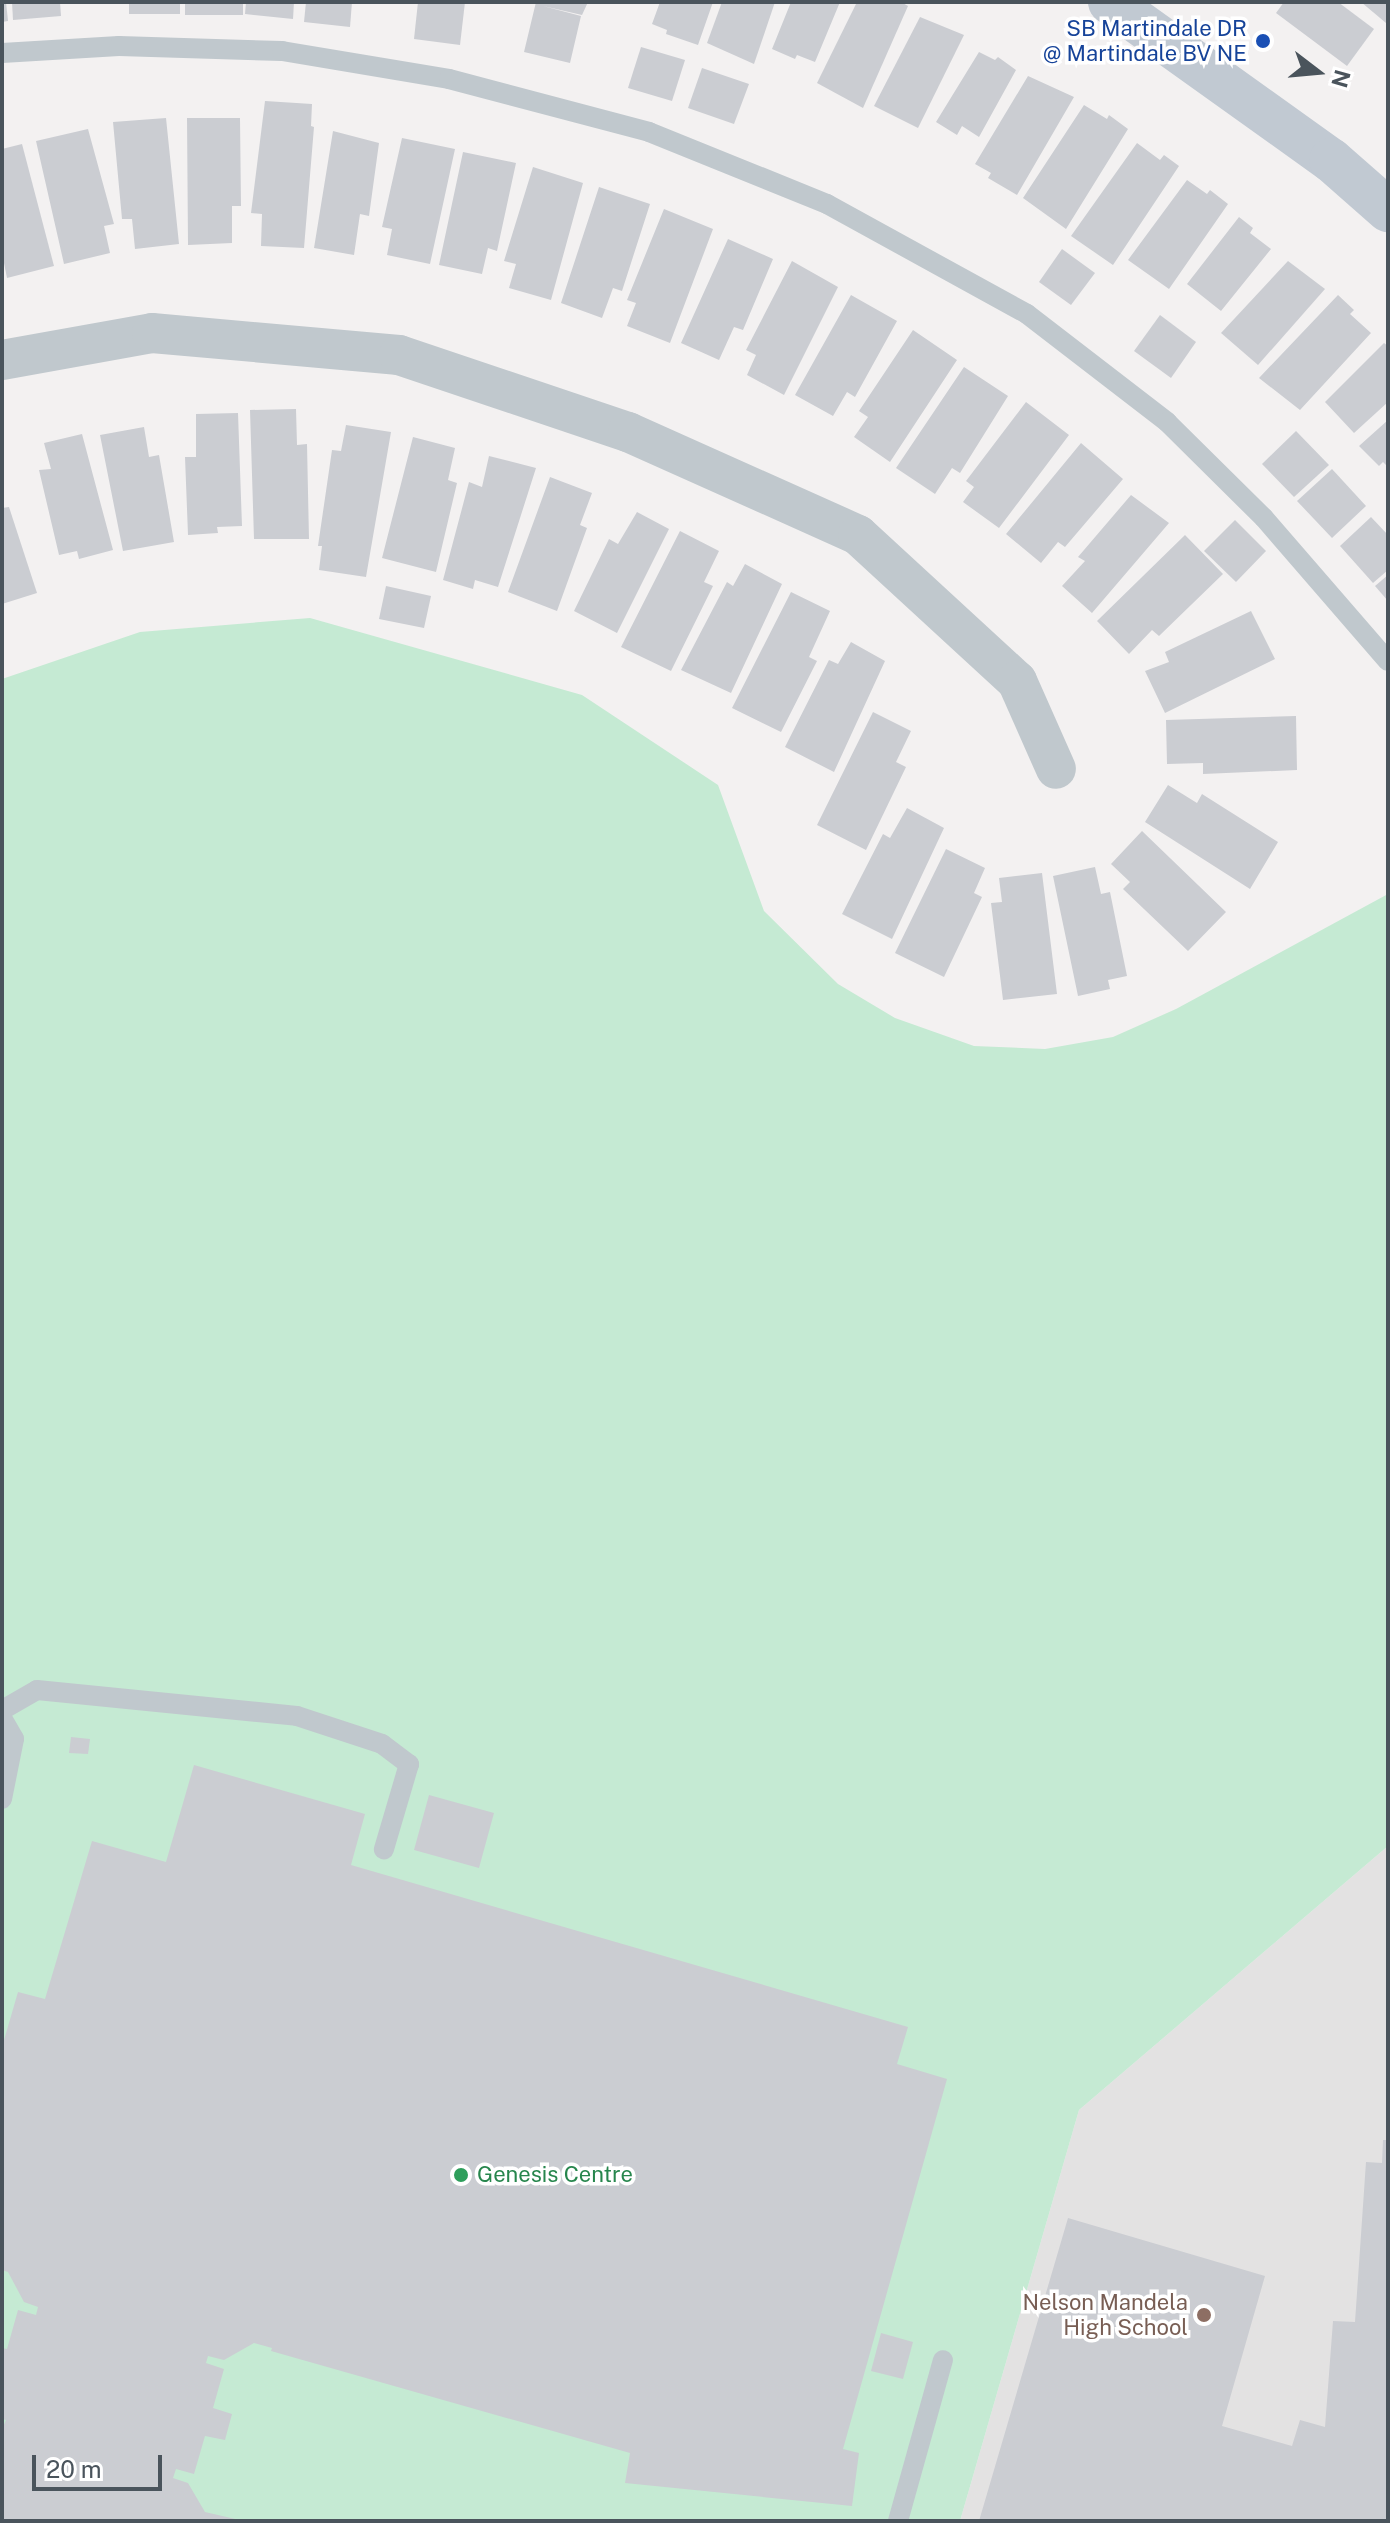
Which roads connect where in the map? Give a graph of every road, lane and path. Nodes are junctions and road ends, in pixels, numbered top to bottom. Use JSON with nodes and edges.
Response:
{"nodes":[{"id":1,"x":1115,"y":3,"type":"edge"},
{"id":2,"x":2,"y":53,"type":"edge"},
{"id":3,"x":1382,"y":192,"type":"edge"},
{"id":4,"x":2,"y":360,"type":"edge"},
{"id":5,"x":1388,"y":661,"type":"edge"},
{"id":6,"x":1056,"y":769,"type":"dead end"},
{"id":7,"x":2,"y":1710,"type":"edge"},
{"id":8,"x":2,"y":1718,"type":"edge"},
{"id":9,"x":2,"y":1799,"type":"edge"},
{"id":10,"x":384,"y":1849,"type":"dead end"},
{"id":11,"x":943,"y":2360,"type":"dead end"},
{"id":12,"x":898,"y":2521,"type":"edge"}],
"edges":[{"from":1,"to":3,"type":"street"},
{"from":2,"to":5,"type":"lane"},
{"from":4,"to":6,"type":"street"},
{"from":7,"to":10,"type":"lane"},
{"from":8,"to":9,"type":"lane"},
{"from":11,"to":12,"type":"lane"}]}
